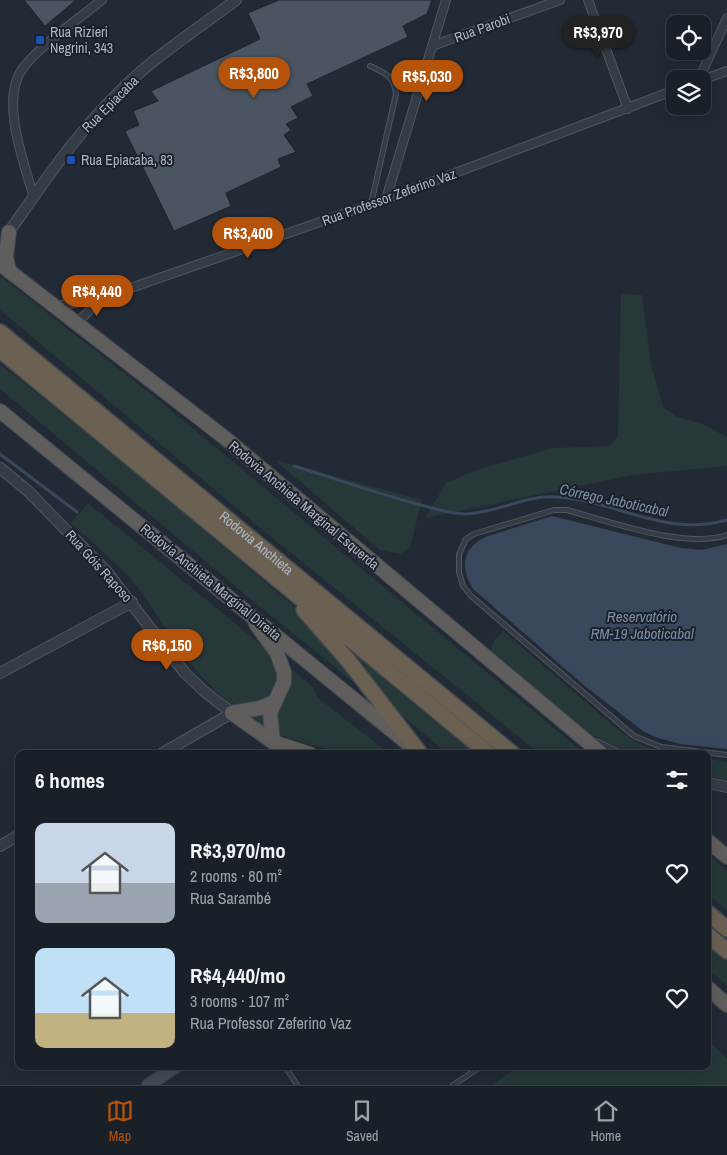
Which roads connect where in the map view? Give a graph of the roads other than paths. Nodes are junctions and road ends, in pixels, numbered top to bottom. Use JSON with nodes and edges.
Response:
{"nodes":[{"id":1,"x":102,"y":0,"type":"edge"},
{"id":2,"x":236,"y":0,"type":"edge"},
{"id":3,"x":446,"y":0,"type":"edge"},
{"id":4,"x":560,"y":0,"type":"edge"},
{"id":5,"x":588,"y":0,"type":"edge"},
{"id":6,"x":727,"y":18,"type":"edge"},
{"id":7,"x":432,"y":46,"type":"junction"},
{"id":8,"x":370,"y":66,"type":"dead end"},
{"id":9,"x":705,"y":70,"type":"edge"},
{"id":10,"x":727,"y":71,"type":"edge"},
{"id":11,"x":711,"y":76,"type":"edge"},
{"id":12,"x":666,"y":94,"type":"edge"},
{"id":13,"x":628,"y":109,"type":"junction"},
{"id":14,"x":33,"y":194,"type":"junction"},
{"id":15,"x":386,"y":198,"type":"junction"},
{"id":16,"x":371,"y":204,"type":"junction"},
{"id":17,"x":4,"y":234,"type":"edge"},
{"id":18,"x":4,"y":268,"type":"edge"},
{"id":19,"x":102,"y":298,"type":"junction"},
{"id":20,"x":56,"y":306,"type":"junction"},
{"id":21,"x":77,"y":322,"type":"junction"},
{"id":22,"x":0,"y":332,"type":"edge"},
{"id":23,"x":0,"y":350,"type":"edge"},
{"id":24,"x":0,"y":411,"type":"edge"},
{"id":25,"x":0,"y":468,"type":"edge"},
{"id":26,"x":727,"y":535,"type":"edge"},
{"id":27,"x":268,"y":570,"type":"junction"},
{"id":28,"x":132,"y":602,"type":"junction"},
{"id":29,"x":244,"y":610,"type":"junction"},
{"id":30,"x":0,"y":673,"type":"edge"},
{"id":31,"x":275,"y":702,"type":"junction"},
{"id":32,"x":232,"y":713,"type":"junction"},
{"id":33,"x":581,"y":736,"type":"junction"},
{"id":34,"x":273,"y":742,"type":"junction"},
{"id":35,"x":167,"y":750,"type":"edge"},
{"id":36,"x":298,"y":750,"type":"edge"},
{"id":37,"x":416,"y":750,"type":"edge"},
{"id":38,"x":418,"y":750,"type":"edge"},
{"id":39,"x":484,"y":750,"type":"edge"},
{"id":40,"x":508,"y":750,"type":"edge"},
{"id":41,"x":597,"y":750,"type":"edge"},
{"id":42,"x":608,"y":750,"type":"edge"},
{"id":43,"x":686,"y":750,"type":"edge"},
{"id":44,"x":711,"y":753,"type":"edge"},
{"id":45,"x":727,"y":755,"type":"edge"},
{"id":46,"x":711,"y":784,"type":"edge"},
{"id":47,"x":727,"y":787,"type":"edge"},
{"id":48,"x":15,"y":837,"type":"edge"},
{"id":49,"x":711,"y":844,"type":"edge"},
{"id":50,"x":0,"y":846,"type":"edge"},
{"id":51,"x":727,"y":857,"type":"edge"},
{"id":52,"x":711,"y":916,"type":"edge"},
{"id":53,"x":727,"y":929,"type":"edge"},
{"id":54,"x":711,"y":937,"type":"edge"},
{"id":55,"x":727,"y":950,"type":"edge"},
{"id":56,"x":711,"y":991,"type":"edge"},
{"id":57,"x":727,"y":1005,"type":"edge"},
{"id":58,"x":171,"y":1070,"type":"edge"},
{"id":59,"x":288,"y":1070,"type":"edge"},
{"id":60,"x":476,"y":1070,"type":"edge"},
{"id":61,"x":148,"y":1085,"type":"edge"},
{"id":62,"x":297,"y":1085,"type":"edge"},
{"id":63,"x":453,"y":1085,"type":"edge"}],
"edges":[{"from":1,"to":14,"type":"street"},
{"from":2,"to":14,"type":"street","name":"Rua Epiacaba"},
{"from":3,"to":7,"type":"street"},
{"from":4,"to":7,"type":"street","name":"Rua Parobi"},
{"from":5,"to":13,"type":"street"},
{"from":6,"to":9,"type":"street"},
{"from":7,"to":15,"type":"street"},
{"from":8,"to":16,"type":"lane"},
{"from":10,"to":11,"type":"street"},
{"from":12,"to":13,"type":"street","name":"Rua Professor Zeferino Vaz"},
{"from":13,"to":15,"type":"street","name":"Rua Professor Zeferino Vaz"},
{"from":14,"to":17,"type":"street","name":"Rua Epiacaba"},
{"from":15,"to":16,"type":"street","name":"Rua Professor Zeferino Vaz"},
{"from":16,"to":19,"type":"street","name":"Rua Professor Zeferino Vaz"},
{"from":17,"to":18,"type":"highway"},
{"from":18,"to":20,"type":"highway","name":"Rodovia Anchieta Marginal Esquerda"},
{"from":19,"to":20,"type":"street","name":"Rua Professor Zeferino Vaz"},
{"from":19,"to":21,"type":"street","name":"Rua Professor Zeferino Vaz"},
{"from":20,"to":21,"type":"highway","name":"Rodovia Anchieta Marginal Esquerda"},
{"from":21,"to":33,"type":"highway","name":"Rodovia Anchieta Marginal Esquerda"},
{"from":22,"to":40,"type":"highway","name":"Rodovia Anchieta"},
{"from":23,"to":27,"type":"highway","name":"Rodovia Anchieta"},
{"from":24,"to":29,"type":"highway","name":"Rodovia Anchieta Marginal Direita"},
{"from":25,"to":28,"type":"street","name":"Rua Góis Raposo"},
{"from":26,"to":43,"type":"lane"},
{"from":27,"to":38,"type":"highway"},
{"from":27,"to":39,"type":"highway","name":"Rodovia Anchieta"},
{"from":28,"to":30,"type":"street"},
{"from":28,"to":32,"type":"street","name":"Rua Góis Raposo"},
{"from":29,"to":31,"type":"highway"},
{"from":29,"to":37,"type":"highway","name":"Rodovia Anchieta Marginal Direita"},
{"from":31,"to":32,"type":"highway"},
{"from":31,"to":34,"type":"highway"},
{"from":32,"to":34,"type":"highway"},
{"from":32,"to":35,"type":"street"},
{"from":33,"to":41,"type":"highway","name":"Rodovia Anchieta Marginal Esquerda"},
{"from":33,"to":42,"type":"street"},
{"from":34,"to":36,"type":"highway"},
{"from":44,"to":45,"type":"lane"},
{"from":46,"to":47,"type":"street"},
{"from":48,"to":50,"type":"street"},
{"from":49,"to":51,"type":"highway"},
{"from":52,"to":53,"type":"highway"},
{"from":54,"to":55,"type":"highway"},
{"from":56,"to":57,"type":"highway"},
{"from":58,"to":61,"type":"main road"},
{"from":59,"to":62,"type":"lane"},
{"from":60,"to":63,"type":"lane"}]}
